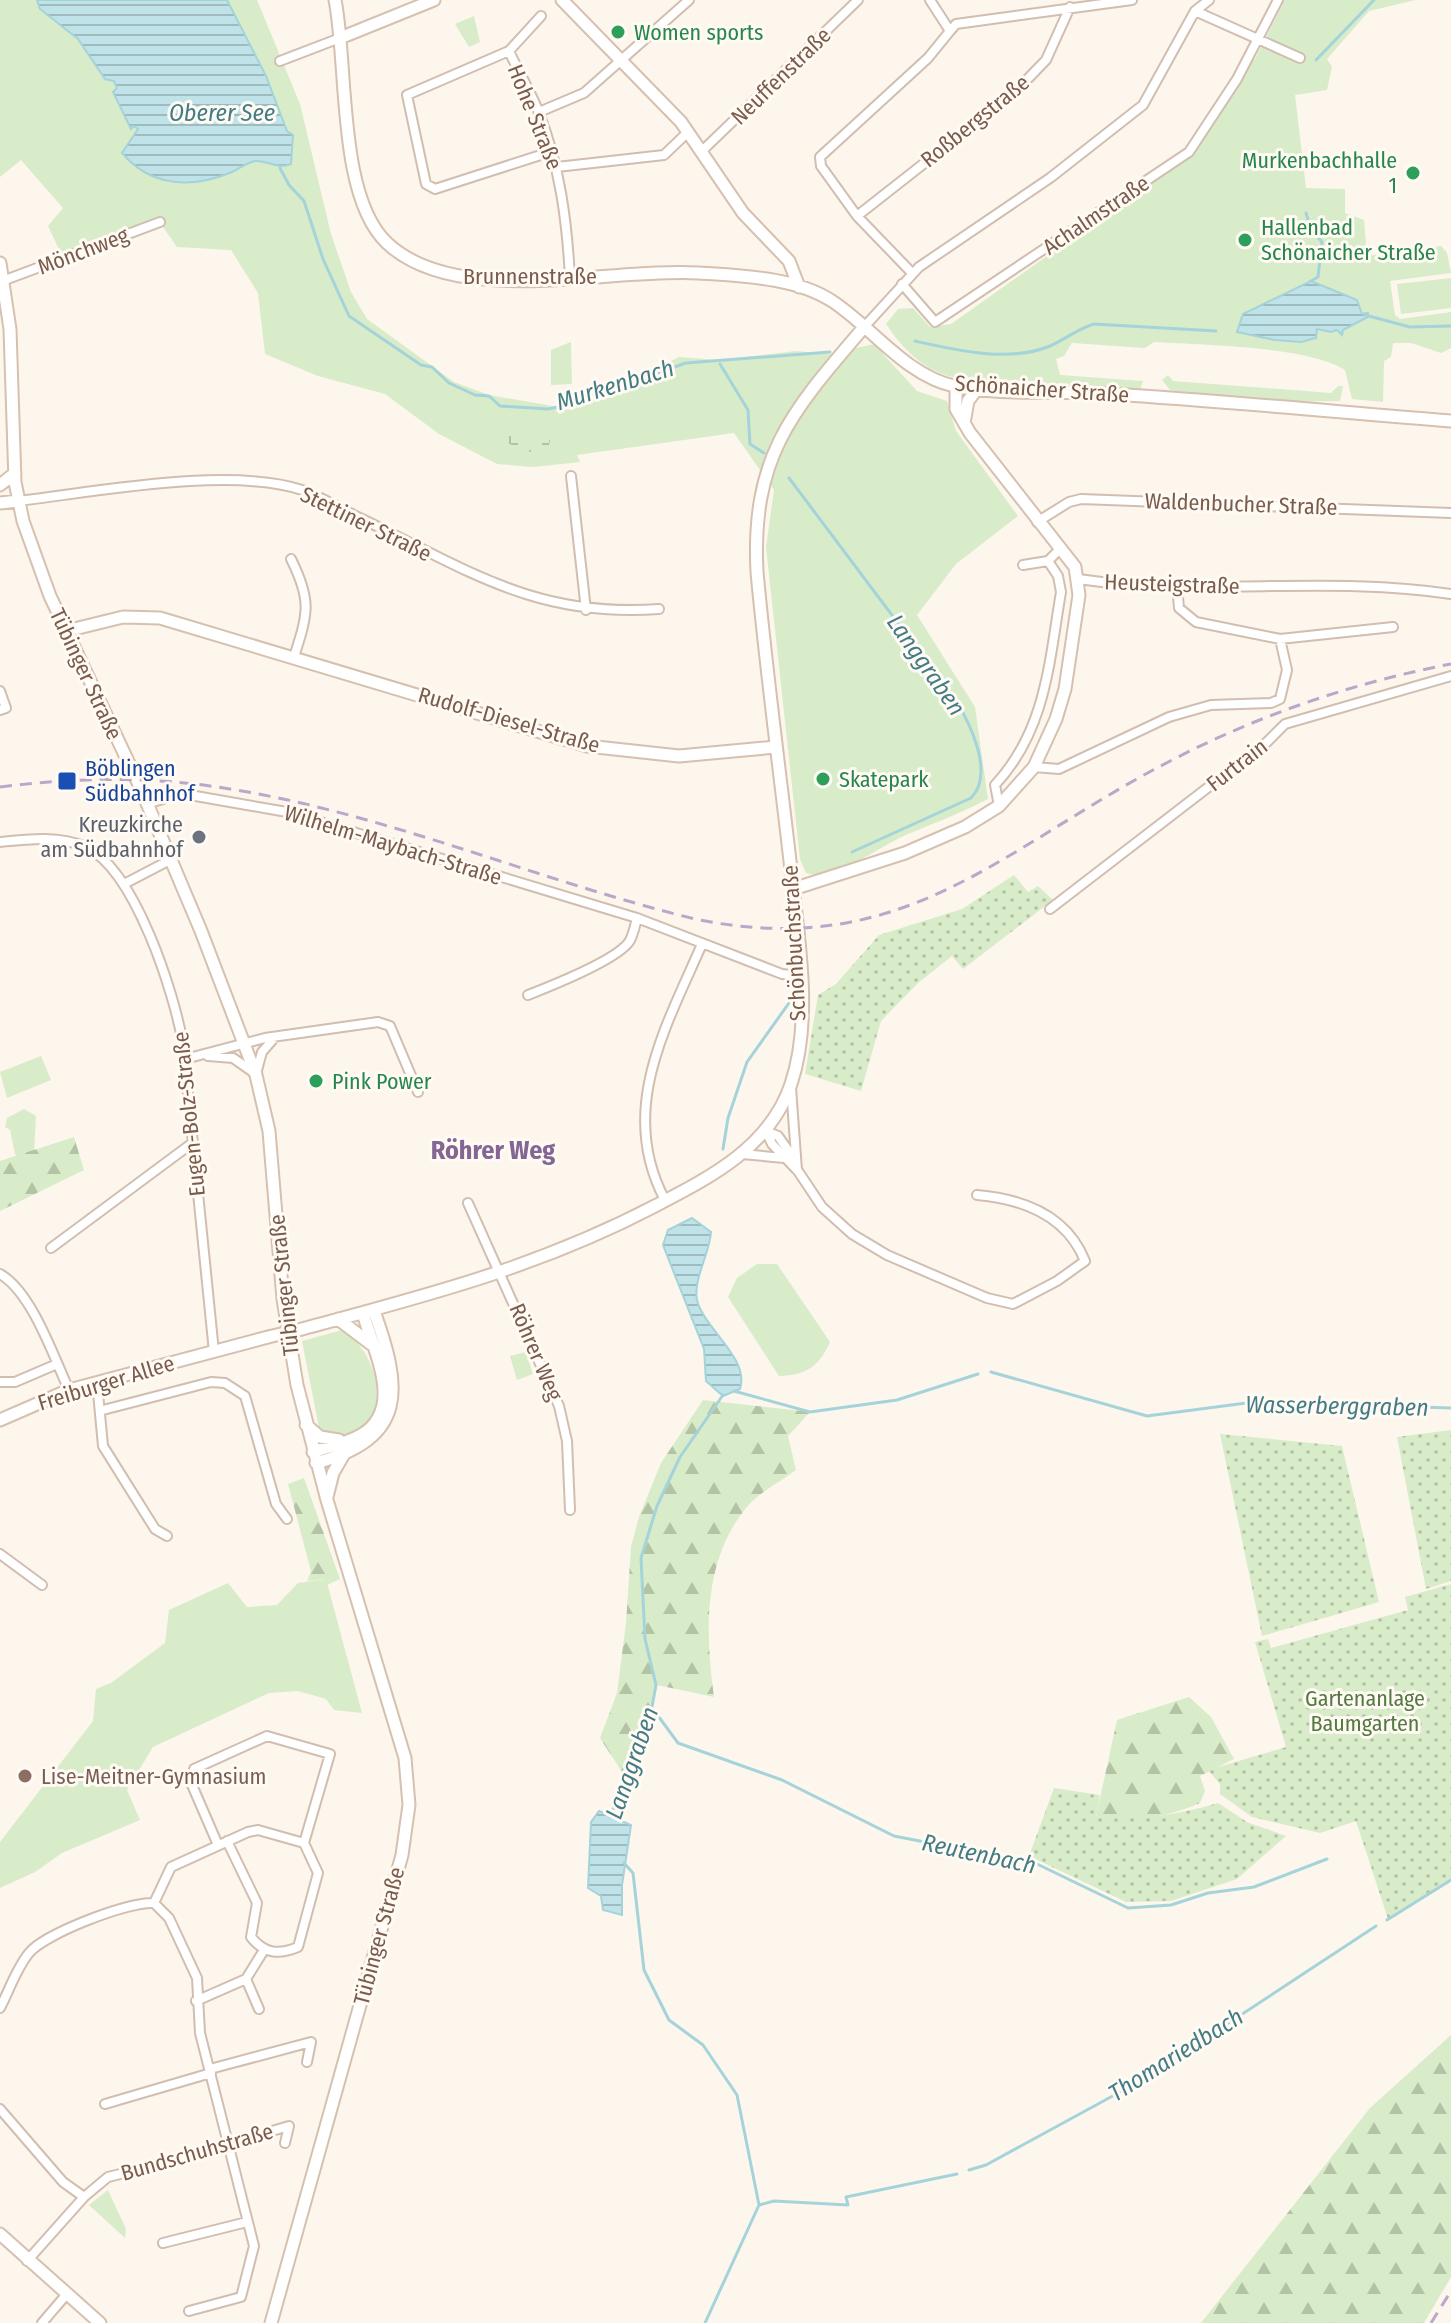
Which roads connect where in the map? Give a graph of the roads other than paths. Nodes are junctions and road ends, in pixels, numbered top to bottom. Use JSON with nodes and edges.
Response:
{"nodes":[{"id":1,"x":335,"y":0,"type":"edge"},
{"id":2,"x":434,"y":0,"type":"edge"},
{"id":3,"x":562,"y":0,"type":"edge"},
{"id":4,"x":689,"y":0,"type":"edge"},
{"id":5,"x":858,"y":0,"type":"edge"},
{"id":6,"x":930,"y":0,"type":"edge"},
{"id":7,"x":1132,"y":0,"type":"edge"},
{"id":8,"x":1278,"y":0,"type":"edge"},
{"id":9,"x":1204,"y":1,"type":"edge"},
{"id":10,"x":1070,"y":7,"type":"junction"},
{"id":11,"x":1195,"y":11,"type":"junction"},
{"id":12,"x":541,"y":16,"type":"dead end"},
{"id":13,"x":950,"y":31,"type":"junction"},
{"id":14,"x":340,"y":38,"type":"junction"},
{"id":15,"x":1257,"y":38,"type":"junction"},
{"id":16,"x":509,"y":51,"type":"junction"},
{"id":17,"x":1300,"y":58,"type":"dead end"},
{"id":18,"x":619,"y":59,"type":"junction"},
{"id":19,"x":280,"y":61,"type":"dead end"},
{"id":20,"x":539,"y":112,"type":"junction"},
{"id":21,"x":688,"y":132,"type":"junction"},
{"id":22,"x":702,"y":151,"type":"junction"},
{"id":23,"x":550,"y":152,"type":"junction"},
{"id":24,"x":557,"y":167,"type":"junction"},
{"id":25,"x":857,"y":216,"type":"junction"},
{"id":26,"x":160,"y":222,"type":"dead end"},
{"id":27,"x":0,"y":263,"type":"edge"},
{"id":28,"x":912,"y":273,"type":"junction"},
{"id":29,"x":570,"y":278,"type":"junction"},
{"id":30,"x":5,"y":280,"type":"junction"},
{"id":31,"x":902,"y":284,"type":"junction"},
{"id":32,"x":799,"y":287,"type":"junction"},
{"id":33,"x":865,"y":326,"type":"junction"},
{"id":34,"x":956,"y":386,"type":"junction"},
{"id":35,"x":978,"y":388,"type":"junction"},
{"id":36,"x":1451,"y":421,"type":"edge"},
{"id":37,"x":964,"y":424,"type":"junction"},
{"id":38,"x":15,"y":473,"type":"junction"},
{"id":39,"x":571,"y":476,"type":"dead end"},
{"id":40,"x":0,"y":485,"type":"edge"},
{"id":41,"x":18,"y":501,"type":"junction"},
{"id":42,"x":0,"y":503,"type":"edge"},
{"id":43,"x":1451,"y":513,"type":"edge"},
{"id":44,"x":1036,"y":522,"type":"junction"},
{"id":45,"x":1061,"y":548,"type":"junction"},
{"id":46,"x":291,"y":559,"type":"dead end"},
{"id":47,"x":1048,"y":561,"type":"junction"},
{"id":48,"x":1023,"y":565,"type":"dead end"},
{"id":49,"x":1078,"y":579,"type":"junction"},
{"id":50,"x":1177,"y":586,"type":"junction"},
{"id":51,"x":1451,"y":594,"type":"edge"},
{"id":52,"x":659,"y":609,"type":"dead end"},
{"id":53,"x":586,"y":610,"type":"junction"},
{"id":54,"x":1393,"y":627,"type":"dead end"},
{"id":55,"x":66,"y":631,"type":"junction"},
{"id":56,"x":1280,"y":639,"type":"junction"},
{"id":57,"x":294,"y":657,"type":"junction"},
{"id":58,"x":1451,"y":676,"type":"edge"},
{"id":59,"x":0,"y":691,"type":"edge"},
{"id":60,"x":0,"y":710,"type":"edge"},
{"id":61,"x":776,"y":747,"type":"junction"},
{"id":62,"x":1034,"y":767,"type":"junction"},
{"id":63,"x":147,"y":804,"type":"junction"},
{"id":64,"x":999,"y":806,"type":"junction"},
{"id":65,"x":0,"y":842,"type":"edge"},
{"id":66,"x":170,"y":860,"type":"junction"},
{"id":67,"x":124,"y":884,"type":"junction"},
{"id":68,"x":793,"y":889,"type":"junction"},
{"id":69,"x":1050,"y":909,"type":"dead end"},
{"id":70,"x":637,"y":918,"type":"junction"},
{"id":71,"x":702,"y":944,"type":"junction"},
{"id":72,"x":800,"y":976,"type":"junction"},
{"id":73,"x":528,"y":995,"type":"dead end"},
{"id":74,"x":276,"y":1037,"type":"junction"},
{"id":75,"x":246,"y":1044,"type":"junction"},
{"id":76,"x":203,"y":1056,"type":"junction"},
{"id":77,"x":185,"y":1059,"type":"junction"},
{"id":78,"x":256,"y":1075,"type":"junction"},
{"id":79,"x":791,"y":1085,"type":"junction"},
{"id":80,"x":418,"y":1092,"type":"dead end"},
{"id":81,"x":766,"y":1131,"type":"junction"},
{"id":82,"x":191,"y":1144,"type":"junction"},
{"id":83,"x":742,"y":1154,"type":"junction"},
{"id":84,"x":784,"y":1158,"type":"junction"},
{"id":85,"x":794,"y":1158,"type":"junction"},
{"id":86,"x":798,"y":1171,"type":"junction"},
{"id":87,"x":977,"y":1195,"type":"dead end"},
{"id":88,"x":665,"y":1200,"type":"junction"},
{"id":89,"x":468,"y":1203,"type":"dead end"},
{"id":90,"x":51,"y":1248,"type":"dead end"},
{"id":91,"x":0,"y":1274,"type":"edge"},
{"id":92,"x":501,"y":1274,"type":"junction"},
{"id":93,"x":393,"y":1307,"type":"junction"},
{"id":94,"x":369,"y":1312,"type":"junction"},
{"id":95,"x":338,"y":1319,"type":"junction"},
{"id":96,"x":382,"y":1332,"type":"junction"},
{"id":97,"x":371,"y":1344,"type":"junction"},
{"id":98,"x":214,"y":1352,"type":"junction"},
{"id":99,"x":57,"y":1364,"type":"junction"},
{"id":100,"x":0,"y":1382,"type":"edge"},
{"id":101,"x":97,"y":1382,"type":"junction"},
{"id":102,"x":69,"y":1390,"type":"junction"},
{"id":103,"x":103,"y":1410,"type":"junction"},
{"id":104,"x":0,"y":1420,"type":"edge"},
{"id":105,"x":306,"y":1425,"type":"junction"},
{"id":106,"x":348,"y":1441,"type":"junction"},
{"id":107,"x":345,"y":1454,"type":"junction"},
{"id":108,"x":315,"y":1458,"type":"junction"},
{"id":109,"x":327,"y":1500,"type":"junction"},
{"id":110,"x":570,"y":1510,"type":"dead end"},
{"id":111,"x":287,"y":1519,"type":"dead end"},
{"id":112,"x":167,"y":1536,"type":"dead end"},
{"id":113,"x":0,"y":1554,"type":"edge"},
{"id":114,"x":42,"y":1585,"type":"dead end"},
{"id":115,"x":222,"y":1843,"type":"junction"},
{"id":116,"x":304,"y":1843,"type":"junction"},
{"id":117,"x":154,"y":1903,"type":"junction"},
{"id":118,"x":264,"y":1950,"type":"junction"},
{"id":119,"x":246,"y":1979,"type":"junction"},
{"id":120,"x":196,"y":2001,"type":"junction"},
{"id":121,"x":0,"y":2008,"type":"edge"},
{"id":122,"x":259,"y":2009,"type":"dead end"},
{"id":123,"x":307,"y":2062,"type":"dead end"},
{"id":124,"x":211,"y":2071,"type":"junction"},
{"id":125,"x":105,"y":2104,"type":"dead end"},
{"id":126,"x":0,"y":2109,"type":"edge"},
{"id":127,"x":285,"y":2143,"type":"dead end"},
{"id":128,"x":228,"y":2144,"type":"junction"},
{"id":129,"x":84,"y":2197,"type":"junction"},
{"id":130,"x":247,"y":2222,"type":"junction"},
{"id":131,"x":2,"y":2240,"type":"edge"},
{"id":132,"x":163,"y":2243,"type":"dead end"},
{"id":133,"x":27,"y":2261,"type":"junction"},
{"id":134,"x":66,"y":2295,"type":"junction"},
{"id":135,"x":189,"y":2311,"type":"dead end"},
{"id":136,"x":42,"y":2323,"type":"edge"},
{"id":137,"x":100,"y":2323,"type":"edge"},
{"id":138,"x":271,"y":2323,"type":"edge"}],
"edges":[{"from":1,"to":14,"type":"main road","name":"Brunnenstraße"},
{"from":2,"to":14,"type":"main road"},
{"from":3,"to":18,"type":"main road"},
{"from":4,"to":18,"type":"street"},
{"from":5,"to":22,"type":"street","name":"Neuffenstraße"},
{"from":6,"to":13,"type":"street"},
{"from":7,"to":10,"type":"street"},
{"from":8,"to":15,"type":"street","name":"Achalmstraße"},
{"from":9,"to":11,"type":"street"},
{"from":10,"to":13,"type":"street"},
{"from":10,"to":25,"type":"street","name":"Roßbergstraße"},
{"from":11,"to":15,"type":"street"},
{"from":11,"to":28,"type":"street"},
{"from":12,"to":16,"type":"street"},
{"from":13,"to":25,"type":"street"},
{"from":14,"to":19,"type":"street"},
{"from":14,"to":29,"type":"main road","name":"Brunnenstraße"},
{"from":15,"to":17,"type":"street"},
{"from":15,"to":31,"type":"street","name":"Achalmstraße"},
{"from":16,"to":20,"type":"street","name":"Hohe Straße"},
{"from":16,"to":23,"type":"street"},
{"from":18,"to":20,"type":"street"},
{"from":18,"to":21,"type":"main road"},
{"from":20,"to":23,"type":"street","name":"Hohe Straße"},
{"from":21,"to":22,"type":"main road"},
{"from":21,"to":24,"type":"street"},
{"from":22,"to":32,"type":"main road"},
{"from":23,"to":24,"type":"street","name":"Hohe Straße"},
{"from":24,"to":29,"type":"street","name":"Hohe Straße"},
{"from":25,"to":28,"type":"street"},
{"from":26,"to":30,"type":"street","name":"Mönchweg"},
{"from":27,"to":30,"type":"main road","name":"Tübinger Straße"},
{"from":28,"to":31,"type":"street"},
{"from":29,"to":32,"type":"main road","name":"Brunnenstraße"},
{"from":30,"to":38,"type":"main road","name":"Tübinger Straße"},
{"from":31,"to":33,"type":"street"},
{"from":32,"to":33,"type":"main road","name":"Schönaicher Straße"},
{"from":33,"to":34,"type":"main road","name":"Schönaicher Straße"},
{"from":33,"to":61,"type":"main road","name":"Schönbuchstraße"},
{"from":34,"to":35,"type":"main road","name":"Schönaicher Straße"},
{"from":34,"to":37,"type":"main road","name":"Heusteigstraße"},
{"from":35,"to":36,"type":"main road","name":"Schönaicher Straße"},
{"from":35,"to":37,"type":"main road"},
{"from":37,"to":44,"type":"main road","name":"Heusteigstraße"},
{"from":38,"to":40,"type":"main road"},
{"from":38,"to":41,"type":"main road","name":"Tübinger Straße"},
{"from":39,"to":53,"type":"street"},
{"from":41,"to":42,"type":"main road"},
{"from":41,"to":53,"type":"street","name":"Stettiner Straße"},
{"from":41,"to":55,"type":"main road","name":"Tübinger Straße"},
{"from":43,"to":44,"type":"street","name":"Waldenbucher Straße"},
{"from":44,"to":45,"type":"main road","name":"Heusteigstraße"},
{"from":45,"to":47,"type":"street"},
{"from":45,"to":49,"type":"main road","name":"Heusteigstraße"},
{"from":46,"to":57,"type":"street"},
{"from":47,"to":48,"type":"street"},
{"from":47,"to":64,"type":"street"},
{"from":49,"to":50,"type":"street","name":"Heusteigstraße"},
{"from":49,"to":62,"type":"main road"},
{"from":50,"to":51,"type":"street","name":"Heusteigstraße"},
{"from":50,"to":56,"type":"street"},
{"from":52,"to":53,"type":"street","name":"Stettiner Straße"},
{"from":54,"to":56,"type":"street"},
{"from":55,"to":57,"type":"main road","name":"Rudolf-Diesel-Straße"},
{"from":55,"to":63,"type":"main road","name":"Tübinger Straße"},
{"from":56,"to":62,"type":"street"},
{"from":57,"to":61,"type":"main road","name":"Rudolf-Diesel-Straße"},
{"from":58,"to":69,"type":"street","name":"Furtrain"},
{"from":59,"to":60,"type":"street"},
{"from":61,"to":68,"type":"main road","name":"Schönbuchstraße"},
{"from":62,"to":64,"type":"main road"},
{"from":63,"to":66,"type":"main road","name":"Tübinger Straße"},
{"from":63,"to":70,"type":"street","name":"Wilhelm-Maybach-Straße"},
{"from":64,"to":68,"type":"main road"},
{"from":65,"to":67,"type":"street","name":"Eugen-Bolz-Straße"},
{"from":66,"to":67,"type":"street"},
{"from":66,"to":75,"type":"main road","name":"Tübinger Straße"},
{"from":67,"to":77,"type":"street","name":"Eugen-Bolz-Straße"},
{"from":68,"to":72,"type":"main road","name":"Schönbuchstraße"},
{"from":70,"to":71,"type":"street","name":"Wilhelm-Maybach-Straße"},
{"from":70,"to":73,"type":"street"},
{"from":71,"to":72,"type":"street","name":"Wilhelm-Maybach-Straße"},
{"from":71,"to":88,"type":"street"},
{"from":72,"to":79,"type":"main road","name":"Schönbuchstraße"},
{"from":74,"to":75,"type":"street"},
{"from":74,"to":78,"type":"street"},
{"from":74,"to":80,"type":"street"},
{"from":75,"to":76,"type":"street"},
{"from":75,"to":78,"type":"main road","name":"Tübinger Straße"},
{"from":76,"to":77,"type":"street"},
{"from":76,"to":78,"type":"street"},
{"from":77,"to":82,"type":"street","name":"Eugen-Bolz-Straße"},
{"from":78,"to":105,"type":"main road","name":"Tübinger Straße"},
{"from":79,"to":81,"type":"main road","name":"Schönbuchstraße"},
{"from":79,"to":85,"type":"street"},
{"from":81,"to":83,"type":"main road","name":"Schönbuchstraße"},
{"from":81,"to":84,"type":"street"},
{"from":81,"to":85,"type":"street"},
{"from":82,"to":90,"type":"street"},
{"from":82,"to":98,"type":"street","name":"Eugen-Bolz-Straße"},
{"from":83,"to":84,"type":"street"},
{"from":83,"to":88,"type":"main road","name":"Schönbuchstraße"},
{"from":84,"to":86,"type":"street"},
{"from":85,"to":86,"type":"street"},
{"from":86,"to":87,"type":"street"},
{"from":88,"to":92,"type":"main road","name":"Schönbuchstraße"},
{"from":89,"to":92,"type":"street","name":"Röhrer Weg"},
{"from":91,"to":99,"type":"street"},
{"from":92,"to":93,"type":"main road","name":"Schönbuchstraße"},
{"from":92,"to":110,"type":"street","name":"Röhrer Weg"},
{"from":93,"to":94,"type":"main road","name":"Schönbuchstraße"},
{"from":93,"to":96,"type":"main road"},
{"from":94,"to":95,"type":"main road","name":"Schönbuchstraße"},
{"from":94,"to":96,"type":"main road"},
{"from":94,"to":97,"type":"main road"},
{"from":95,"to":97,"type":"main road"},
{"from":95,"to":98,"type":"main road","name":"Schönbuchstraße","bridge":true},
{"from":96,"to":107,"type":"main road"},
{"from":97,"to":106,"type":"main road"},
{"from":98,"to":101,"type":"main road","name":"Freiburger Allee"},
{"from":99,"to":100,"type":"street"},
{"from":99,"to":102,"type":"street"},
{"from":101,"to":102,"type":"main road","name":"Freiburger Allee"},
{"from":101,"to":103,"type":"street"},
{"from":102,"to":104,"type":"main road","name":"Freiburger Allee"},
{"from":103,"to":111,"type":"street"},
{"from":103,"to":112,"type":"street"},
{"from":105,"to":106,"type":"main road"},
{"from":105,"to":108,"type":"main road","name":"Tübinger Straße"},
{"from":106,"to":108,"type":"main road"},
{"from":107,"to":108,"type":"main road"},
{"from":107,"to":109,"type":"main road"},
{"from":108,"to":109,"type":"main road","name":"Tübinger Straße"},
{"from":109,"to":138,"type":"main road","name":"Tübinger Straße"},
{"from":113,"to":114,"type":"street"},
{"from":115,"to":116,"type":"street"},
{"from":115,"to":116,"type":"street"},
{"from":115,"to":117,"type":"street"},
{"from":115,"to":118,"type":"street"},
{"from":116,"to":118,"type":"street"},
{"from":117,"to":120,"type":"street"},
{"from":117,"to":121,"type":"street"},
{"from":118,"to":119,"type":"street"},
{"from":119,"to":120,"type":"street"},
{"from":119,"to":122,"type":"street"},
{"from":120,"to":124,"type":"street"},
{"from":123,"to":124,"type":"street"},
{"from":124,"to":125,"type":"street"},
{"from":124,"to":128,"type":"street"},
{"from":126,"to":129,"type":"street"},
{"from":127,"to":128,"type":"street","name":"Bundschuhstraße"},
{"from":128,"to":129,"type":"street","name":"Bundschuhstraße"},
{"from":128,"to":130,"type":"street"},
{"from":129,"to":133,"type":"street","name":"Bundschuhstraße"},
{"from":130,"to":132,"type":"street"},
{"from":130,"to":135,"type":"street"},
{"from":131,"to":133,"type":"main road"},
{"from":133,"to":134,"type":"main road"},
{"from":134,"to":136,"type":"street"},
{"from":134,"to":137,"type":"main road"}]}
